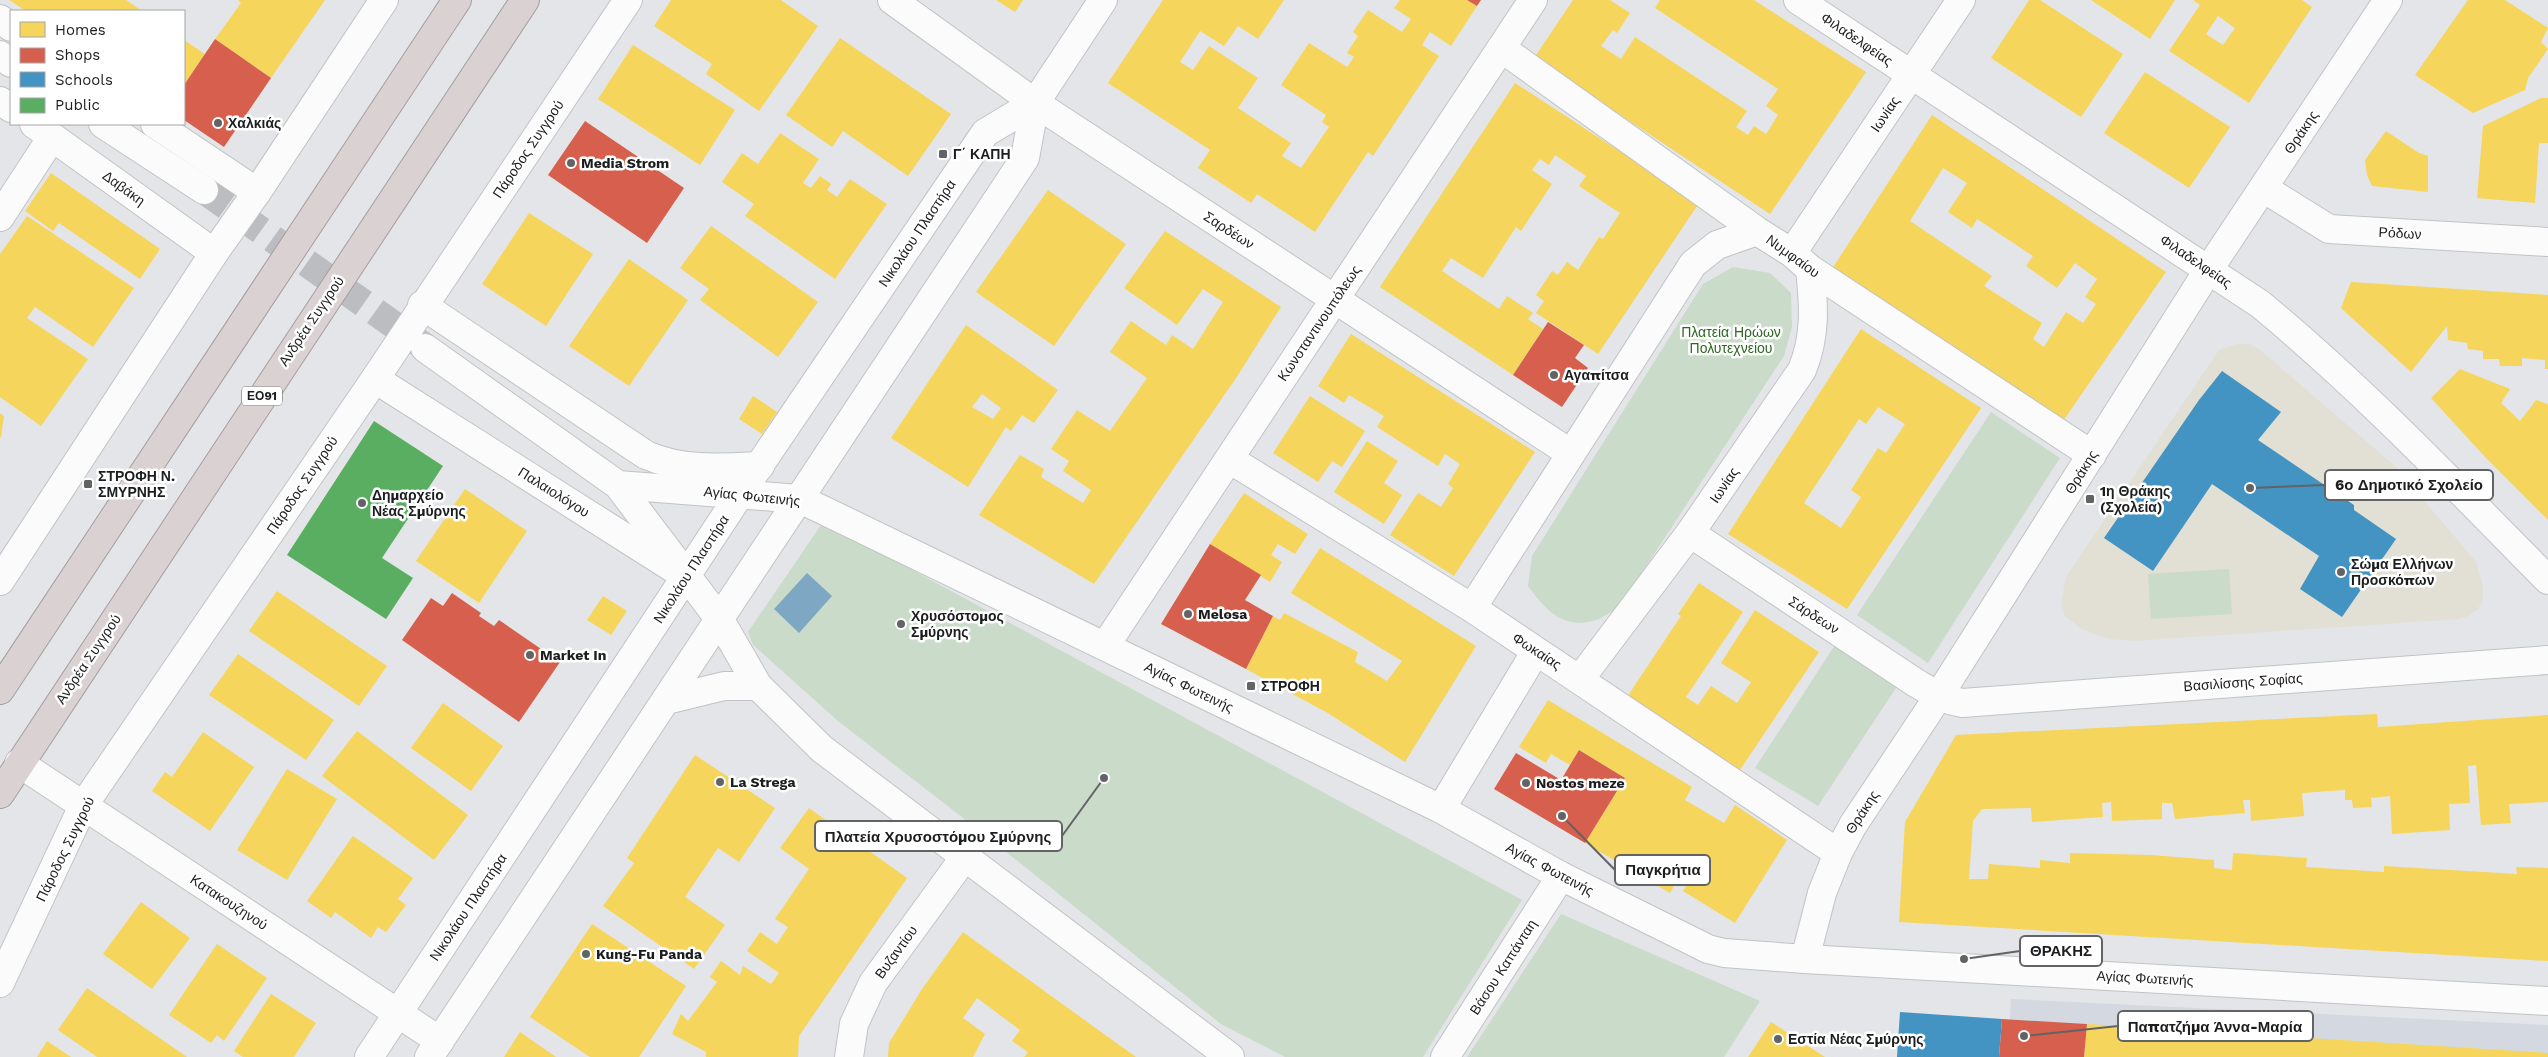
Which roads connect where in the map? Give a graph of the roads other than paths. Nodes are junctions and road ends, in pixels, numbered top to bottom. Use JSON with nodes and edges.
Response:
{"nodes":[{"id":1,"x":384,"y":0,"type":"edge"},
{"id":2,"x":457,"y":0,"type":"edge"},
{"id":3,"x":525,"y":0,"type":"edge"},
{"id":4,"x":628,"y":0,"type":"edge"},
{"id":5,"x":892,"y":0,"type":"edge"},
{"id":6,"x":1103,"y":0,"type":"edge"},
{"id":7,"x":1533,"y":0,"type":"edge"},
{"id":8,"x":1798,"y":0,"type":"edge"},
{"id":9,"x":1961,"y":0,"type":"edge"},
{"id":10,"x":2388,"y":0,"type":"edge"},
{"id":11,"x":1501,"y":48,"type":"junction"},
{"id":12,"x":1911,"y":75,"type":"junction"},
{"id":13,"x":1035,"y":104,"type":"junction"},
{"id":14,"x":105,"y":125,"type":"edge"},
{"id":15,"x":156,"y":125,"type":"edge"},
{"id":16,"x":43,"y":130,"type":"edge"},
{"id":17,"x":2263,"y":188,"type":"junction"},
{"id":18,"x":204,"y":190,"type":"tunnel mouth"},
{"id":19,"x":257,"y":192,"type":"junction"},
{"id":20,"x":0,"y":217,"type":"edge"},
{"id":21,"x":1757,"y":231,"type":"junction"},
{"id":22,"x":2548,"y":242,"type":"edge"},
{"id":23,"x":214,"y":252,"type":"junction"},
{"id":24,"x":1801,"y":261,"type":"junction"},
{"id":25,"x":2208,"y":269,"type":"junction"},
{"id":26,"x":1335,"y":300,"type":"junction"},
{"id":27,"x":422,"y":305,"type":"junction"},
{"id":28,"x":425,"y":348,"type":"tunnel mouth"},
{"id":29,"x":375,"y":379,"type":"junction"},
{"id":30,"x":1570,"y":453,"type":"junction"},
{"id":31,"x":2092,"y":455,"type":"junction"},
{"id":32,"x":1229,"y":460,"type":"junction"},
{"id":33,"x":760,"y":466,"type":"junction"},
{"id":34,"x":618,"y":485,"type":"junction"},
{"id":35,"x":740,"y":494,"type":"junction"},
{"id":36,"x":800,"y":498,"type":"junction"},
{"id":37,"x":1690,"y":534,"type":"junction"},
{"id":38,"x":687,"y":577,"type":"junction"},
{"id":39,"x":2548,"y":580,"type":"edge"},
{"id":40,"x":0,"y":582,"type":"edge"},
{"id":41,"x":1472,"y":608,"type":"junction"},
{"id":42,"x":720,"y":620,"type":"junction"},
{"id":43,"x":1105,"y":646,"type":"junction"},
{"id":44,"x":1536,"y":650,"type":"junction"},
{"id":45,"x":2548,"y":660,"type":"edge"},
{"id":46,"x":1580,"y":679,"type":"junction"},
{"id":47,"x":758,"y":686,"type":"junction"},
{"id":48,"x":0,"y":690,"type":"edge"},
{"id":49,"x":1938,"y":697,"type":"junction"},
{"id":50,"x":667,"y":700,"type":"junction"},
{"id":51,"x":19,"y":763,"type":"junction"},
{"id":52,"x":0,"y":794,"type":"edge"},
{"id":53,"x":83,"y":806,"type":"junction"},
{"id":54,"x":1441,"y":809,"type":"junction"},
{"id":55,"x":1838,"y":853,"type":"junction"},
{"id":56,"x":964,"y":858,"type":"junction"},
{"id":57,"x":1561,"y":876,"type":"junction"},
{"id":58,"x":1805,"y":959,"type":"junction"},
{"id":59,"x":0,"y":983,"type":"edge"},
{"id":60,"x":2548,"y":1001,"type":"edge"},
{"id":61,"x":398,"y":1013,"type":"junction"},
{"id":62,"x":435,"y":1049,"type":"edge"},
{"id":63,"x":369,"y":1057,"type":"edge"},
{"id":64,"x":849,"y":1057,"type":"edge"},
{"id":65,"x":1230,"y":1057,"type":"edge"},
{"id":66,"x":1445,"y":1057,"type":"edge"}],
"edges":[{"from":1,"to":19,"type":"street"},
{"from":2,"to":48,"type":"highway"},
{"from":3,"to":51,"type":"highway","name":"Ανδρέα Συγγρού","number":"ΕΟ91"},
{"from":4,"to":27,"type":"street","name":"Πάροδος Συγγρού"},
{"from":5,"to":13,"type":"street","name":"Σαρδέων"},
{"from":6,"to":13,"type":"street","name":"Νικολάου Πλαστήρα"},
{"from":7,"to":11,"type":"street","name":"Κωνσταντινουπόλεως"},
{"from":8,"to":12,"type":"street","name":"Φιλαδελφείας"},
{"from":9,"to":12,"type":"street","name":"Ιωνίας"},
{"from":10,"to":17,"type":"street","name":"Θράκης"},
{"from":11,"to":21,"type":"street","name":"Νυμφαίου"},
{"from":11,"to":26,"type":"street","name":"Κωνσταντινουπόλεως"},
{"from":12,"to":24,"type":"street","name":"Ιωνίας"},
{"from":12,"to":25,"type":"street","name":"Φιλαδελφείας"},
{"from":13,"to":26,"type":"street","name":"Σαρδέων"},
{"from":13,"to":33,"type":"street","name":"Νικολάου Πλαστήρα"},
{"from":13,"to":36,"type":"street","name":"Νικολάου Πλαστήρα"},
{"from":14,"to":18,"type":"street"},
{"from":15,"to":19,"type":"street"},
{"from":16,"to":20,"type":"street"},
{"from":16,"to":23,"type":"street","name":"Δαβάκη"},
{"from":17,"to":22,"type":"street","name":"Ρόδων"},
{"from":17,"to":25,"type":"street","name":"Θράκης"},
{"from":19,"to":23,"type":"street"},
{"from":21,"to":24,"type":"street","name":"Νυμφαίου"},
{"from":21,"to":30,"type":"street"},
{"from":23,"to":40,"type":"street"},
{"from":24,"to":31,"type":"street","name":"Νυμφαίου"},
{"from":24,"to":37,"type":"street","name":"Ιωνίας"},
{"from":25,"to":31,"type":"street","name":"Θράκης"},
{"from":25,"to":39,"type":"street","name":"Φιλαδελφείας"},
{"from":26,"to":30,"type":"street","name":"Σαρδέων"},
{"from":26,"to":32,"type":"street","name":"Κωνσταντινουπόλεως"},
{"from":27,"to":29,"type":"street","name":"Πάροδος Συγγρού"},
{"from":27,"to":33,"type":"street","name":"Αγίας Φωτεινής"},
{"from":28,"to":34,"type":"street"},
{"from":29,"to":38,"type":"street","name":"Παλαιολόγου"},
{"from":29,"to":53,"type":"street","name":"Πάροδος Συγγρού"},
{"from":30,"to":41,"type":"street"},
{"from":31,"to":49,"type":"street","name":"Θράκης"},
{"from":32,"to":41,"type":"street","name":"Φωκαίας"},
{"from":32,"to":43,"type":"street","name":"Κωνσταντινουπόλεως"},
{"from":33,"to":35,"type":"street","name":"Νικολάου Πλαστήρα"},
{"from":34,"to":35,"type":"street","name":"Αγίας Φωτεινής"},
{"from":34,"to":38,"type":"street"},
{"from":35,"to":36,"type":"street","name":"Αγίας Φωτεινής"},
{"from":35,"to":38,"type":"street","name":"Νικολάου Πλαστήρα"},
{"from":36,"to":42,"type":"street","name":"Νικολάου Πλαστήρα"},
{"from":36,"to":43,"type":"street","name":"Αγίας Φωτεινής"},
{"from":37,"to":46,"type":"street","name":"Ιωνίας"},
{"from":37,"to":49,"type":"street","name":"Σάρδεων"},
{"from":38,"to":42,"type":"street","name":"Παλαιολόγου"},
{"from":38,"to":61,"type":"street","name":"Νικολάου Πλαστήρα"},
{"from":41,"to":44,"type":"street","name":"Φωκαίας"},
{"from":42,"to":47,"type":"street","name":"Παλαιολόγου"},
{"from":42,"to":50,"type":"street","name":"Νικολάου Πλαστήρα"},
{"from":43,"to":54,"type":"street","name":"Αγίας Φωτεινής"},
{"from":44,"to":46,"type":"street","name":"Φωκαίας"},
{"from":44,"to":54,"type":"street"},
{"from":45,"to":49,"type":"street","name":"Βασιλίσσης Σοφίας"},
{"from":46,"to":55,"type":"street","name":"Φωκαίας"},
{"from":47,"to":50,"type":"street"},
{"from":47,"to":56,"type":"street","name":"Παλαιολόγου"},
{"from":49,"to":55,"type":"street","name":"Θράκης"},
{"from":50,"to":62,"type":"street","name":"Νικολάου Πλαστήρα"},
{"from":51,"to":52,"type":"highway","name":"Ανδρέα Συγγρού","number":"ΕΟ91"},
{"from":51,"to":53,"type":"street","name":"Κατακουζηνού"},
{"from":53,"to":59,"type":"street","name":"Πάροδος Συγγρού"},
{"from":53,"to":61,"type":"street","name":"Κατακουζηνού"},
{"from":54,"to":57,"type":"street","name":"Αγίας Φωτεινής"},
{"from":55,"to":58,"type":"street","name":"Θράκης"},
{"from":56,"to":64,"type":"street","name":"Βυζαντίου"},
{"from":56,"to":65,"type":"street","name":"Παλαιολόγου"},
{"from":57,"to":58,"type":"street","name":"Αγίας Φωτεινής"},
{"from":57,"to":66,"type":"street","name":"Βάσου Καπάνταη"},
{"from":58,"to":60,"type":"street","name":"Αγίας Φωτεινής"},
{"from":61,"to":62,"type":"street","name":"Κατακουζηνού"},
{"from":61,"to":63,"type":"street","name":"Νικολάου Πλαστήρα"}]}
